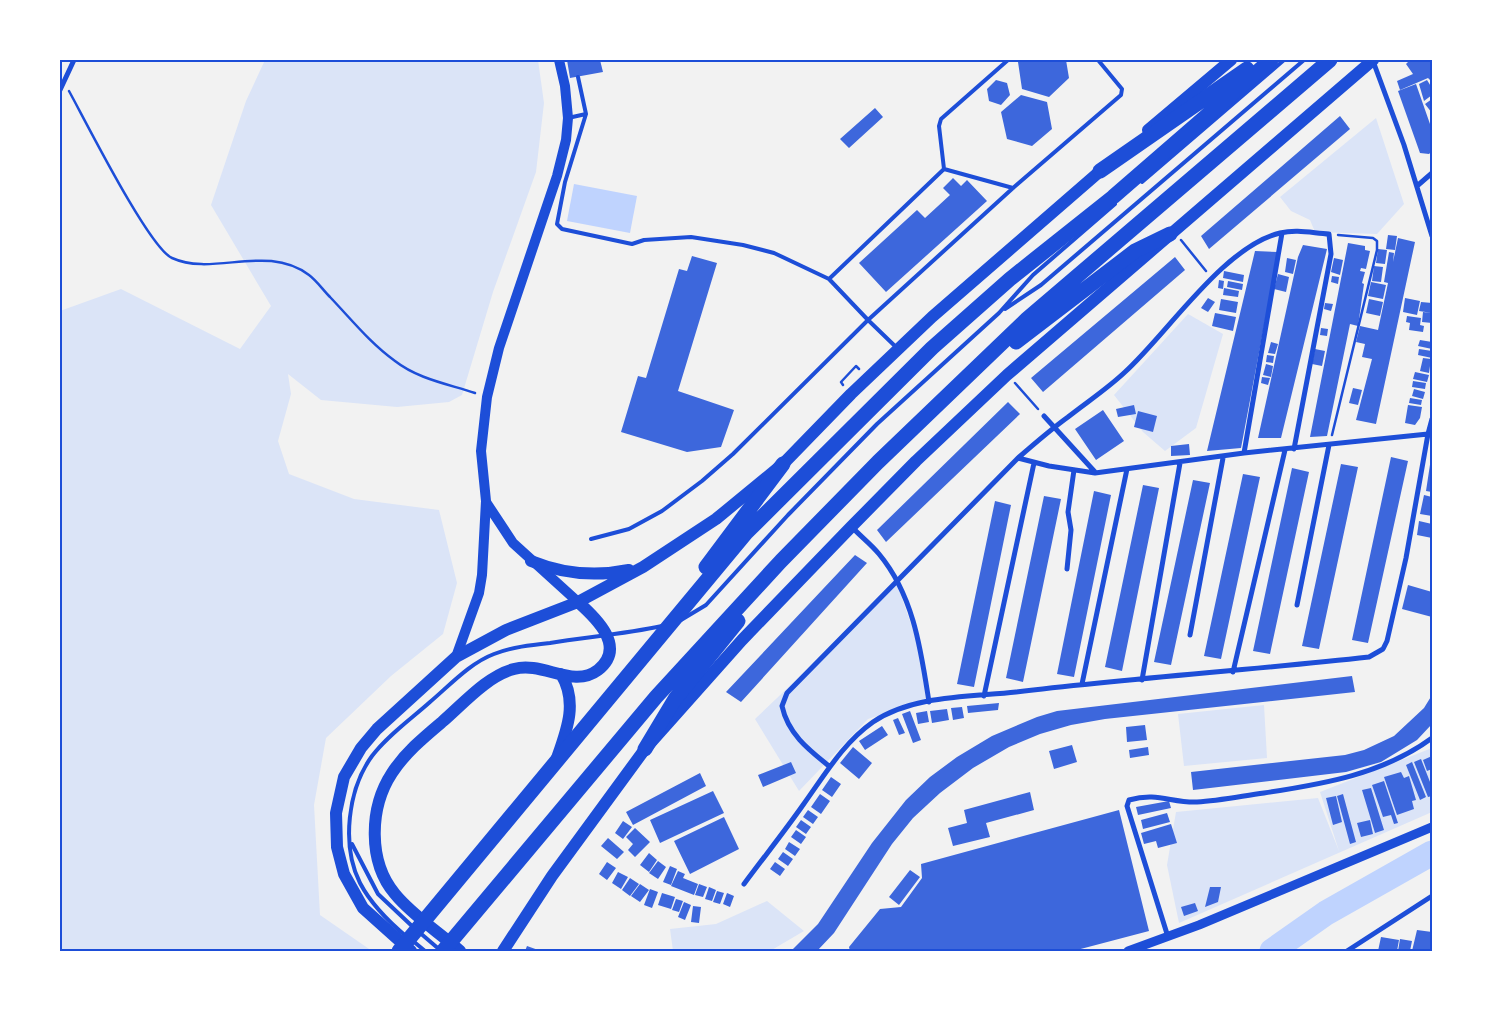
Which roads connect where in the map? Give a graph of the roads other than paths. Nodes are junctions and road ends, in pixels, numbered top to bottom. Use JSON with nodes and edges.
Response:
{"nodes":[{"id":1,"x":74,"y":60,"type":"edge"},
{"id":2,"x":559,"y":60,"type":"edge"},
{"id":3,"x":1008,"y":60,"type":"edge"},
{"id":4,"x":1098,"y":60,"type":"edge"},
{"id":5,"x":1231,"y":60,"type":"edge"},
{"id":6,"x":1260,"y":60,"type":"edge"},
{"id":7,"x":1271,"y":60,"type":"edge"},
{"id":8,"x":1284,"y":60,"type":"edge"},
{"id":9,"x":1304,"y":60,"type":"edge"},
{"id":10,"x":1330,"y":60,"type":"edge"},
{"id":11,"x":1373,"y":60,"type":"edge"},
{"id":12,"x":578,"y":77,"type":"dead end"},
{"id":13,"x":60,"y":90,"type":"edge"},
{"id":14,"x":586,"y":114,"type":"junction"},
{"id":15,"x":568,"y":118,"type":"junction"},
{"id":16,"x":944,"y":169,"type":"junction"},
{"id":17,"x":1100,"y":171,"type":"junction"},
{"id":18,"x":1432,"y":173,"type":"edge"},
{"id":19,"x":1136,"y":186,"type":"dead end"},
{"id":20,"x":1417,"y":186,"type":"junction"},
{"id":21,"x":1013,"y":188,"type":"junction"},
{"id":22,"x":1122,"y":199,"type":"dead end"},
{"id":23,"x":1172,"y":233,"type":"junction"},
{"id":24,"x":1282,"y":233,"type":"junction"},
{"id":25,"x":1432,"y":236,"type":"edge"},
{"id":26,"x":829,"y":279,"type":"junction"},
{"id":27,"x":999,"y":313,"type":"junction"},
{"id":28,"x":868,"y":320,"type":"junction"},
{"id":29,"x":897,"y":349,"type":"junction"},
{"id":30,"x":944,"y":399,"type":"junction"},
{"id":31,"x":1044,"y":416,"type":"road end"},
{"id":32,"x":1432,"y":420,"type":"edge"},
{"id":33,"x":1054,"y":427,"type":"junction"},
{"id":34,"x":1428,"y":434,"type":"junction"},
{"id":35,"x":1329,"y":445,"type":"junction"},
{"id":36,"x":1294,"y":449,"type":"junction"},
{"id":37,"x":1285,"y":450,"type":"junction"},
{"id":38,"x":1244,"y":453,"type":"junction"},
{"id":39,"x":1018,"y":458,"type":"junction"},
{"id":40,"x":1223,"y":458,"type":"junction"},
{"id":41,"x":1180,"y":462,"type":"junction"},
{"id":42,"x":1034,"y":463,"type":"junction"},
{"id":43,"x":783,"y":464,"type":"junction"},
{"id":44,"x":1127,"y":469,"type":"junction"},
{"id":45,"x":1074,"y":470,"type":"junction"},
{"id":46,"x":1095,"y":472,"type":"junction"},
{"id":47,"x":486,"y":501,"type":"junction"},
{"id":48,"x":851,"y":526,"type":"junction"},
{"id":49,"x":591,"y":538,"type":"dead end"},
{"id":50,"x":531,"y":561,"type":"junction"},
{"id":51,"x":781,"y":561,"type":"junction"},
{"id":52,"x":643,"y":567,"type":"junction"},
{"id":53,"x":1067,"y":569,"type":"dead end"},
{"id":54,"x":897,"y":583,"type":"junction"},
{"id":55,"x":578,"y":602,"type":"junction"},
{"id":56,"x":1298,"y":605,"type":"dead end"},
{"id":57,"x":1190,"y":635,"type":"dead end"},
{"id":58,"x":649,"y":650,"type":"junction"},
{"id":59,"x":456,"y":657,"type":"junction"},
{"id":60,"x":1233,"y":672,"type":"junction"},
{"id":61,"x":561,"y":674,"type":"junction"},
{"id":62,"x":1142,"y":680,"type":"junction"},
{"id":63,"x":1082,"y":684,"type":"junction"},
{"id":64,"x":984,"y":696,"type":"junction"},
{"id":65,"x":929,"y":702,"type":"junction"},
{"id":66,"x":1432,"y":738,"type":"edge"},
{"id":67,"x":644,"y":749,"type":"junction"},
{"id":68,"x":555,"y":764,"type":"junction"},
{"id":69,"x":829,"y":766,"type":"junction"},
{"id":70,"x":1432,"y":827,"type":"edge"},
{"id":71,"x":351,"y":842,"type":"junction"},
{"id":72,"x":744,"y":884,"type":"dead end"},
{"id":73,"x":1432,"y":896,"type":"edge"},
{"id":74,"x":514,"y":934,"type":"junction"},
{"id":75,"x":1168,"y":937,"type":"junction"},
{"id":76,"x":398,"y":951,"type":"edge"},
{"id":77,"x":411,"y":951,"type":"edge"},
{"id":78,"x":425,"y":951,"type":"edge"},
{"id":79,"x":442,"y":951,"type":"edge"},
{"id":80,"x":460,"y":951,"type":"edge"},
{"id":81,"x":503,"y":951,"type":"edge"},
{"id":82,"x":513,"y":951,"type":"edge"},
{"id":83,"x":1128,"y":951,"type":"edge"},
{"id":84,"x":1348,"y":951,"type":"edge"}],
"edges":[{"from":1,"to":13,"type":"street"},
{"from":2,"to":15,"type":"main road"},
{"from":3,"to":16,"type":"lane"},
{"from":4,"to":21,"type":"lane"},
{"from":5,"to":17,"type":"main road"},
{"from":6,"to":17,"type":"highway"},
{"from":7,"to":58,"type":"highway"},
{"from":8,"to":19,"type":"lane"},
{"from":9,"to":27,"type":"lane"},
{"from":10,"to":30,"type":"highway"},
{"from":11,"to":20,"type":"street"},
{"from":11,"to":23,"type":"main road"},
{"from":12,"to":14,"type":"lane"},
{"from":14,"to":15,"type":"lane"},
{"from":14,"to":26,"type":"lane"},
{"from":15,"to":47,"type":"main road"},
{"from":16,"to":21,"type":"lane"},
{"from":16,"to":26,"type":"lane"},
{"from":17,"to":29,"type":"main road"},
{"from":18,"to":20,"type":"street"},
{"from":20,"to":25,"type":"street"},
{"from":21,"to":28,"type":"lane"},
{"from":22,"to":27,"type":"lane"},
{"from":23,"to":30,"type":"highway"},
{"from":23,"to":48,"type":"main road"},
{"from":24,"to":33,"type":"street"},
{"from":24,"to":36,"type":"street"},
{"from":24,"to":38,"type":"street"},
{"from":26,"to":28,"type":"lane"},
{"from":27,"to":71,"type":"lane"},
{"from":28,"to":29,"type":"lane"},
{"from":28,"to":49,"type":"lane"},
{"from":29,"to":43,"type":"main road"},
{"from":30,"to":51,"type":"highway"},
{"from":31,"to":33,"type":"street"},
{"from":32,"to":34,"type":"street"},
{"from":33,"to":39,"type":"street"},
{"from":33,"to":46,"type":"street"},
{"from":34,"to":35,"type":"street"},
{"from":34,"to":60,"type":"street"},
{"from":35,"to":36,"type":"street"},
{"from":35,"to":56,"type":"street"},
{"from":36,"to":37,"type":"street"},
{"from":37,"to":38,"type":"street"},
{"from":37,"to":60,"type":"street"},
{"from":38,"to":40,"type":"street"},
{"from":39,"to":42,"type":"street"},
{"from":39,"to":54,"type":"street"},
{"from":40,"to":41,"type":"street"},
{"from":40,"to":57,"type":"street"},
{"from":41,"to":44,"type":"street"},
{"from":41,"to":62,"type":"street"},
{"from":42,"to":45,"type":"street"},
{"from":42,"to":64,"type":"street"},
{"from":43,"to":52,"type":"main road"},
{"from":43,"to":58,"type":"highway"},
{"from":44,"to":46,"type":"street"},
{"from":44,"to":63,"type":"street"},
{"from":45,"to":46,"type":"street"},
{"from":45,"to":53,"type":"street"},
{"from":47,"to":50,"type":"main road"},
{"from":47,"to":59,"type":"main road"},
{"from":48,"to":54,"type":"street"},
{"from":48,"to":67,"type":"main road"},
{"from":50,"to":52,"type":"main road"},
{"from":50,"to":55,"type":"main road"},
{"from":51,"to":67,"type":"highway"},
{"from":51,"to":79,"type":"highway"},
{"from":52,"to":55,"type":"main road"},
{"from":54,"to":65,"type":"street"},
{"from":54,"to":69,"type":"street"},
{"from":55,"to":59,"type":"main road"},
{"from":55,"to":61,"type":"main road"},
{"from":58,"to":68,"type":"highway"},
{"from":59,"to":77,"type":"main road"},
{"from":60,"to":62,"type":"street"},
{"from":61,"to":68,"type":"main road"},
{"from":61,"to":80,"type":"main road"},
{"from":62,"to":63,"type":"street"},
{"from":63,"to":64,"type":"street"},
{"from":64,"to":65,"type":"street"},
{"from":65,"to":69,"type":"street"},
{"from":66,"to":75,"type":"street"},
{"from":67,"to":74,"type":"main road"},
{"from":68,"to":76,"type":"highway"},
{"from":69,"to":72,"type":"street"},
{"from":70,"to":75,"type":"street"},
{"from":71,"to":78,"type":"lane"},
{"from":71,"to":79,"type":"lane"},
{"from":73,"to":84,"type":"street"},
{"from":74,"to":81,"type":"main road"},
{"from":74,"to":82,"type":"main road"},
{"from":75,"to":83,"type":"street"}]}
